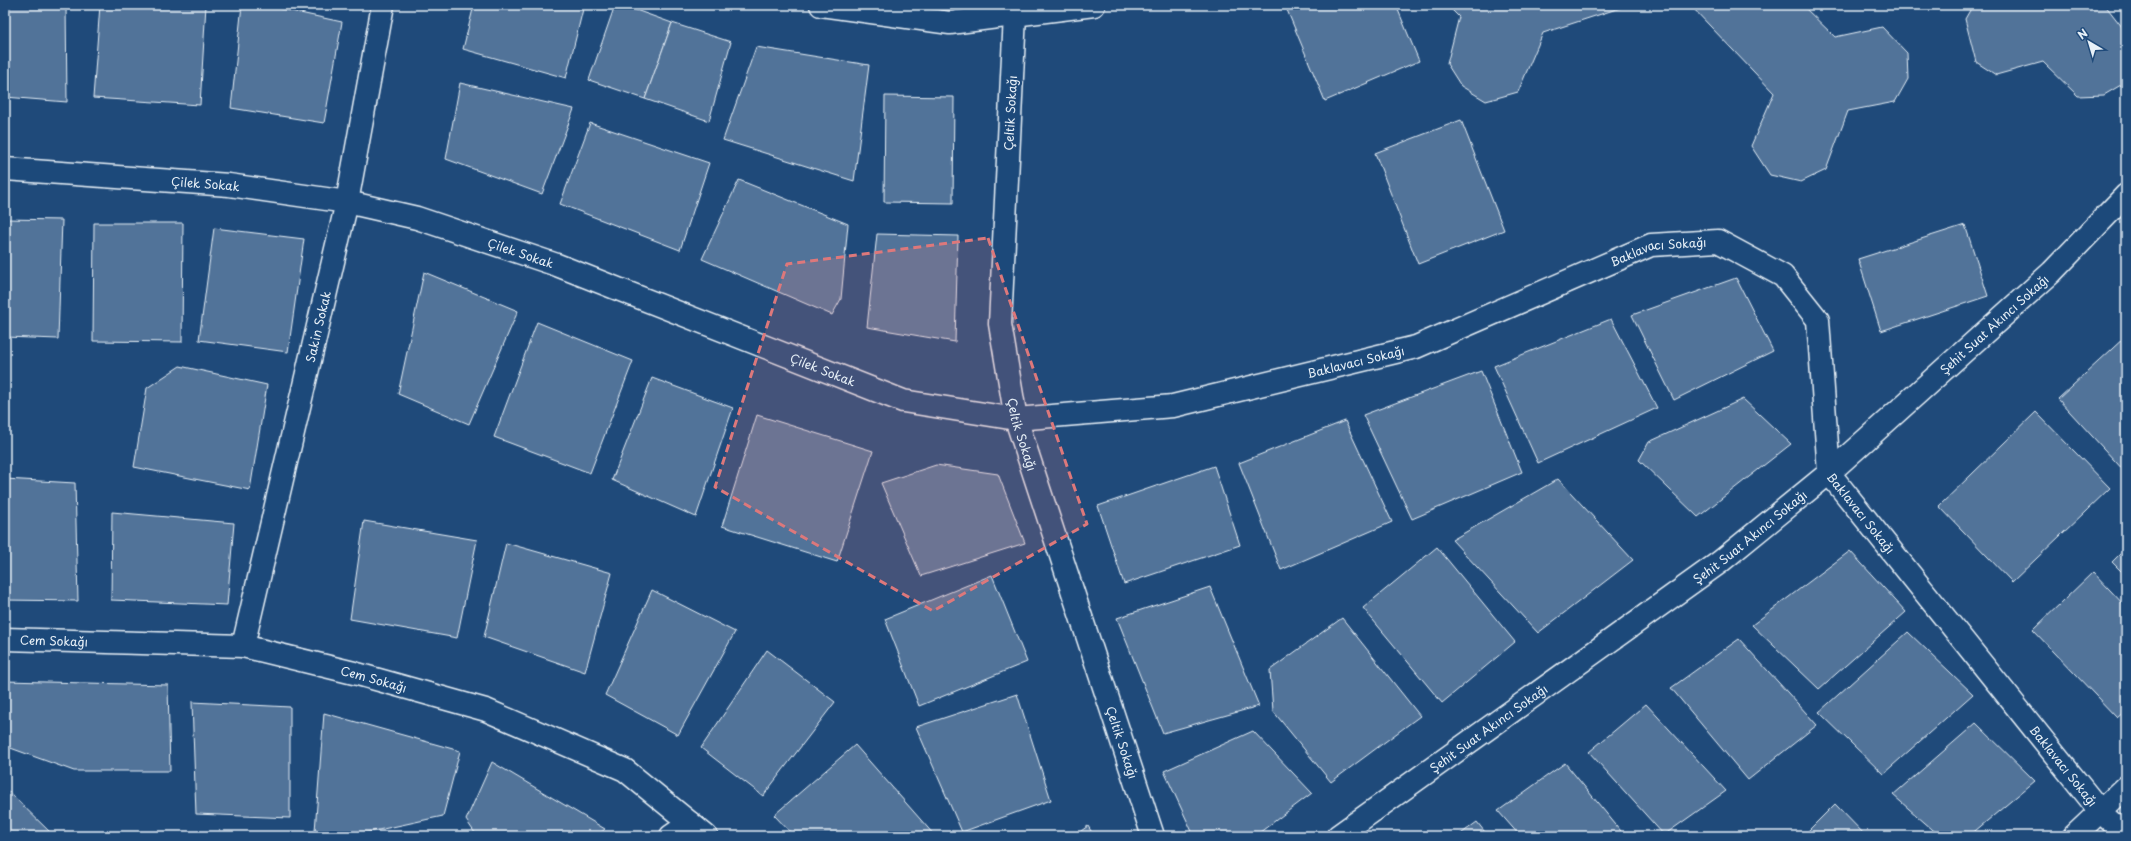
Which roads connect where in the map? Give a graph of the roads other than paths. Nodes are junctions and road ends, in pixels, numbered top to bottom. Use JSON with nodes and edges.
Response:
{"nodes":[{"id":1,"x":383,"y":5,"type":"edge"},
{"id":2,"x":822,"y":5,"type":"edge"},
{"id":3,"x":1094,"y":5,"type":"edge"},
{"id":4,"x":1015,"y":15,"type":"junction"},
{"id":5,"x":5,"y":169,"type":"edge"},
{"id":6,"x":2126,"y":195,"type":"edge"},
{"id":7,"x":347,"y":202,"type":"junction"},
{"id":8,"x":1016,"y":420,"type":"junction"},
{"id":9,"x":1829,"y":473,"type":"junction"},
{"id":10,"x":5,"y":639,"type":"edge"},
{"id":11,"x":244,"y":646,"type":"junction"},
{"id":12,"x":2126,"y":787,"type":"edge"},
{"id":13,"x":2100,"y":811,"type":"junction"},
{"id":14,"x":698,"y":829,"type":"edge"},
{"id":15,"x":2126,"y":835,"type":"edge"},
{"id":16,"x":671,"y":836,"type":"edge"},
{"id":17,"x":1153,"y":836,"type":"edge"},
{"id":18,"x":1338,"y":836,"type":"edge"},
{"id":19,"x":2074,"y":836,"type":"edge"}],
"edges":[{"from":1,"to":7,"type":"street","name":"Sakin Sokak"},
{"from":2,"to":4,"type":"street"},
{"from":3,"to":4,"type":"street"},
{"from":4,"to":8,"type":"street","name":"Çeltik Sokağı"},
{"from":5,"to":7,"type":"street","name":"Çilek Sokak"},
{"from":6,"to":9,"type":"street","name":"Şehit Suat Akıncı Sokağı"},
{"from":7,"to":8,"type":"street","name":"Çilek Sokak"},
{"from":7,"to":11,"type":"street","name":"Sakin Sokak"},
{"from":8,"to":9,"type":"street","name":"Baklavacı Sokağı"},
{"from":8,"to":17,"type":"street","name":"Çeltik Sokağı"},
{"from":9,"to":13,"type":"street","name":"Baklavacı Sokağı"},
{"from":9,"to":18,"type":"street","name":"Şehit Suat Akıncı Sokağı"},
{"from":10,"to":11,"type":"street","name":"Cem Sokağı"},
{"from":11,"to":14,"type":"street","name":"Cem Sokağı"},
{"from":12,"to":13,"type":"street"},
{"from":13,"to":15,"type":"street","name":"Baklavacı Sokağı"},
{"from":13,"to":19,"type":"street"},
{"from":14,"to":16,"type":"street"}]}
